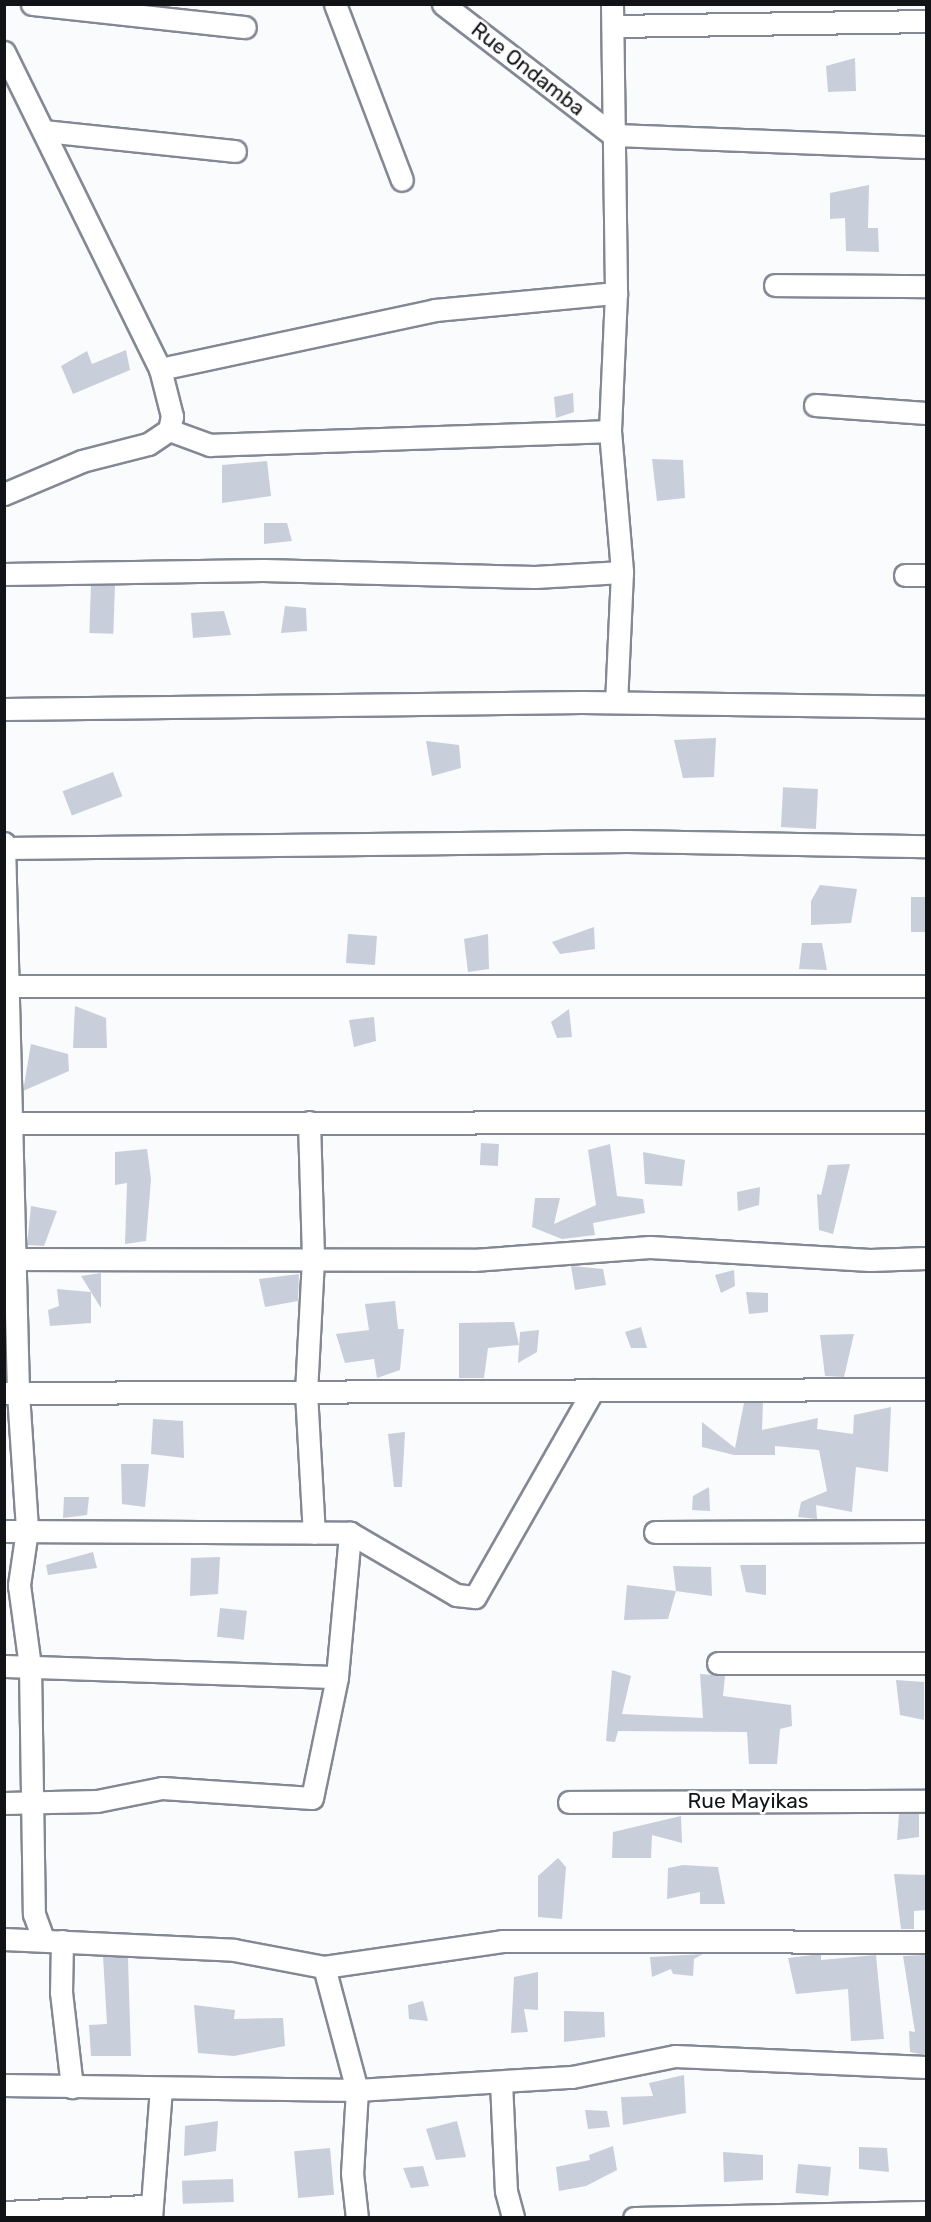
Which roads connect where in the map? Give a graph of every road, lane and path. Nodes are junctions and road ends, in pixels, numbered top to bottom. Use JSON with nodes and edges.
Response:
{"nodes":[{"id":1,"x":32,"y":4,"type":"edge"},
{"id":2,"x":335,"y":4,"type":"edge"},
{"id":3,"x":443,"y":4,"type":"edge"},
{"id":4,"x":612,"y":4,"type":"edge"},
{"id":5,"x":819,"y":13,"type":"edge"},
{"id":6,"x":927,"y":21,"type":"edge"},
{"id":7,"x":245,"y":27,"type":"dead end"},
{"id":8,"x":613,"y":27,"type":"junction"},
{"id":9,"x":4,"y":52,"type":"edge"},
{"id":10,"x":44,"y":130,"type":"junction"},
{"id":11,"x":613,"y":135,"type":"junction"},
{"id":12,"x":927,"y":147,"type":"edge"},
{"id":13,"x":235,"y":151,"type":"dead end"},
{"id":14,"x":402,"y":180,"type":"dead end"},
{"id":15,"x":775,"y":285,"type":"dead end"},
{"id":16,"x":927,"y":286,"type":"edge"},
{"id":17,"x":616,"y":293,"type":"junction"},
{"id":18,"x":160,"y":369,"type":"junction"},
{"id":19,"x":815,"y":405,"type":"dead end"},
{"id":20,"x":927,"y":413,"type":"edge"},
{"id":21,"x":168,"y":430,"type":"junction"},
{"id":22,"x":610,"y":431,"type":"junction"},
{"id":23,"x":4,"y":494,"type":"edge"},
{"id":24,"x":622,"y":572,"type":"junction"},
{"id":25,"x":4,"y":573,"type":"edge"},
{"id":26,"x":905,"y":575,"type":"dead end"},
{"id":27,"x":927,"y":575,"type":"edge"},
{"id":28,"x":616,"y":702,"type":"junction"},
{"id":29,"x":927,"y":707,"type":"edge"},
{"id":30,"x":4,"y":709,"type":"edge"},
{"id":31,"x":4,"y":843,"type":"edge"},
{"id":32,"x":927,"y":846,"type":"edge"},
{"id":33,"x":5,"y":848,"type":"edge"},
{"id":34,"x":6,"y":986,"type":"edge"},
{"id":35,"x":927,"y":986,"type":"edge"},
{"id":36,"x":8,"y":1122,"type":"edge"},
{"id":37,"x":309,"y":1122,"type":"junction"},
{"id":38,"x":927,"y":1122,"type":"edge"},
{"id":39,"x":927,"y":1258,"type":"edge"},
{"id":40,"x":10,"y":1259,"type":"edge"},
{"id":41,"x":313,"y":1259,"type":"junction"},
{"id":42,"x":927,"y":1389,"type":"edge"},
{"id":43,"x":593,"y":1390,"type":"junction"},
{"id":44,"x":306,"y":1392,"type":"junction"},
{"id":45,"x":11,"y":1393,"type":"edge"},
{"id":46,"x":27,"y":1530,"type":"junction"},
{"id":47,"x":4,"y":1531,"type":"edge"},
{"id":48,"x":927,"y":1531,"type":"edge"},
{"id":49,"x":655,"y":1532,"type":"dead end"},
{"id":50,"x":314,"y":1533,"type":"junction"},
{"id":51,"x":350,"y":1533,"type":"junction"},
{"id":52,"x":718,"y":1663,"type":"dead end"},
{"id":53,"x":927,"y":1664,"type":"edge"},
{"id":54,"x":4,"y":1666,"type":"edge"},
{"id":55,"x":30,"y":1666,"type":"junction"},
{"id":56,"x":337,"y":1677,"type":"junction"},
{"id":57,"x":927,"y":1801,"type":"edge"},
{"id":58,"x":569,"y":1802,"type":"dead end"},
{"id":59,"x":4,"y":1803,"type":"edge"},
{"id":60,"x":34,"y":1803,"type":"junction"},
{"id":61,"x":4,"y":1940,"type":"edge"},
{"id":62,"x":52,"y":1940,"type":"junction"},
{"id":63,"x":927,"y":1942,"type":"edge"},
{"id":64,"x":324,"y":1966,"type":"junction"},
{"id":65,"x":927,"y":2067,"type":"edge"},
{"id":66,"x":501,"y":2082,"type":"junction"},
{"id":67,"x":4,"y":2085,"type":"edge"},
{"id":68,"x":72,"y":2086,"type":"junction"},
{"id":69,"x":161,"y":2089,"type":"junction"},
{"id":70,"x":357,"y":2090,"type":"junction"},
{"id":71,"x":4,"y":2212,"type":"edge"},
{"id":72,"x":151,"y":2212,"type":"edge"},
{"id":73,"x":927,"y":2212,"type":"edge"},
{"id":74,"x":357,"y":2217,"type":"edge"},
{"id":75,"x":513,"y":2217,"type":"edge"},
{"id":76,"x":633,"y":2217,"type":"edge"}],
"edges":[{"from":1,"to":7,"type":"street"},
{"from":2,"to":14,"type":"street"},
{"from":3,"to":11,"type":"street","name":"Rue Ondamba"},
{"from":4,"to":8,"type":"street"},
{"from":5,"to":6,"type":"street"},
{"from":5,"to":8,"type":"street"},
{"from":8,"to":11,"type":"street"},
{"from":9,"to":10,"type":"street"},
{"from":10,"to":13,"type":"street"},
{"from":10,"to":18,"type":"street"},
{"from":11,"to":12,"type":"street"},
{"from":11,"to":17,"type":"street"},
{"from":15,"to":16,"type":"street"},
{"from":17,"to":18,"type":"street"},
{"from":17,"to":22,"type":"street"},
{"from":18,"to":21,"type":"street"},
{"from":19,"to":20,"type":"street"},
{"from":21,"to":22,"type":"street"},
{"from":21,"to":23,"type":"street"},
{"from":22,"to":24,"type":"street"},
{"from":24,"to":25,"type":"street"},
{"from":24,"to":28,"type":"street"},
{"from":26,"to":27,"type":"street"},
{"from":28,"to":29,"type":"street"},
{"from":28,"to":30,"type":"street"},
{"from":31,"to":33,"type":"street"},
{"from":32,"to":33,"type":"street"},
{"from":33,"to":34,"type":"street"},
{"from":34,"to":35,"type":"street"},
{"from":34,"to":36,"type":"street"},
{"from":36,"to":37,"type":"street"},
{"from":36,"to":40,"type":"street"},
{"from":37,"to":38,"type":"street"},
{"from":37,"to":41,"type":"street"},
{"from":39,"to":41,"type":"street"},
{"from":40,"to":41,"type":"street"},
{"from":40,"to":45,"type":"street"},
{"from":41,"to":44,"type":"street"},
{"from":42,"to":43,"type":"street"},
{"from":43,"to":44,"type":"street"},
{"from":43,"to":51,"type":"street"},
{"from":44,"to":45,"type":"street"},
{"from":44,"to":50,"type":"street"},
{"from":45,"to":46,"type":"street"},
{"from":46,"to":47,"type":"street"},
{"from":46,"to":50,"type":"street"},
{"from":46,"to":55,"type":"street"},
{"from":48,"to":49,"type":"street"},
{"from":50,"to":51,"type":"street"},
{"from":51,"to":56,"type":"street"},
{"from":52,"to":53,"type":"street"},
{"from":54,"to":55,"type":"street"},
{"from":55,"to":56,"type":"street"},
{"from":55,"to":60,"type":"street"},
{"from":56,"to":60,"type":"street"},
{"from":57,"to":58,"type":"street","name":"Rue Mayikas"},
{"from":59,"to":60,"type":"street"},
{"from":60,"to":62,"type":"street"},
{"from":61,"to":62,"type":"street"},
{"from":62,"to":64,"type":"street"},
{"from":62,"to":68,"type":"street"},
{"from":63,"to":64,"type":"street"},
{"from":64,"to":70,"type":"street"},
{"from":65,"to":66,"type":"street"},
{"from":66,"to":70,"type":"street"},
{"from":66,"to":75,"type":"street"},
{"from":67,"to":68,"type":"street"},
{"from":68,"to":69,"type":"street"},
{"from":69,"to":70,"type":"street"},
{"from":69,"to":72,"type":"street"},
{"from":70,"to":74,"type":"street"},
{"from":71,"to":72,"type":"street"},
{"from":73,"to":76,"type":"street"}]}
